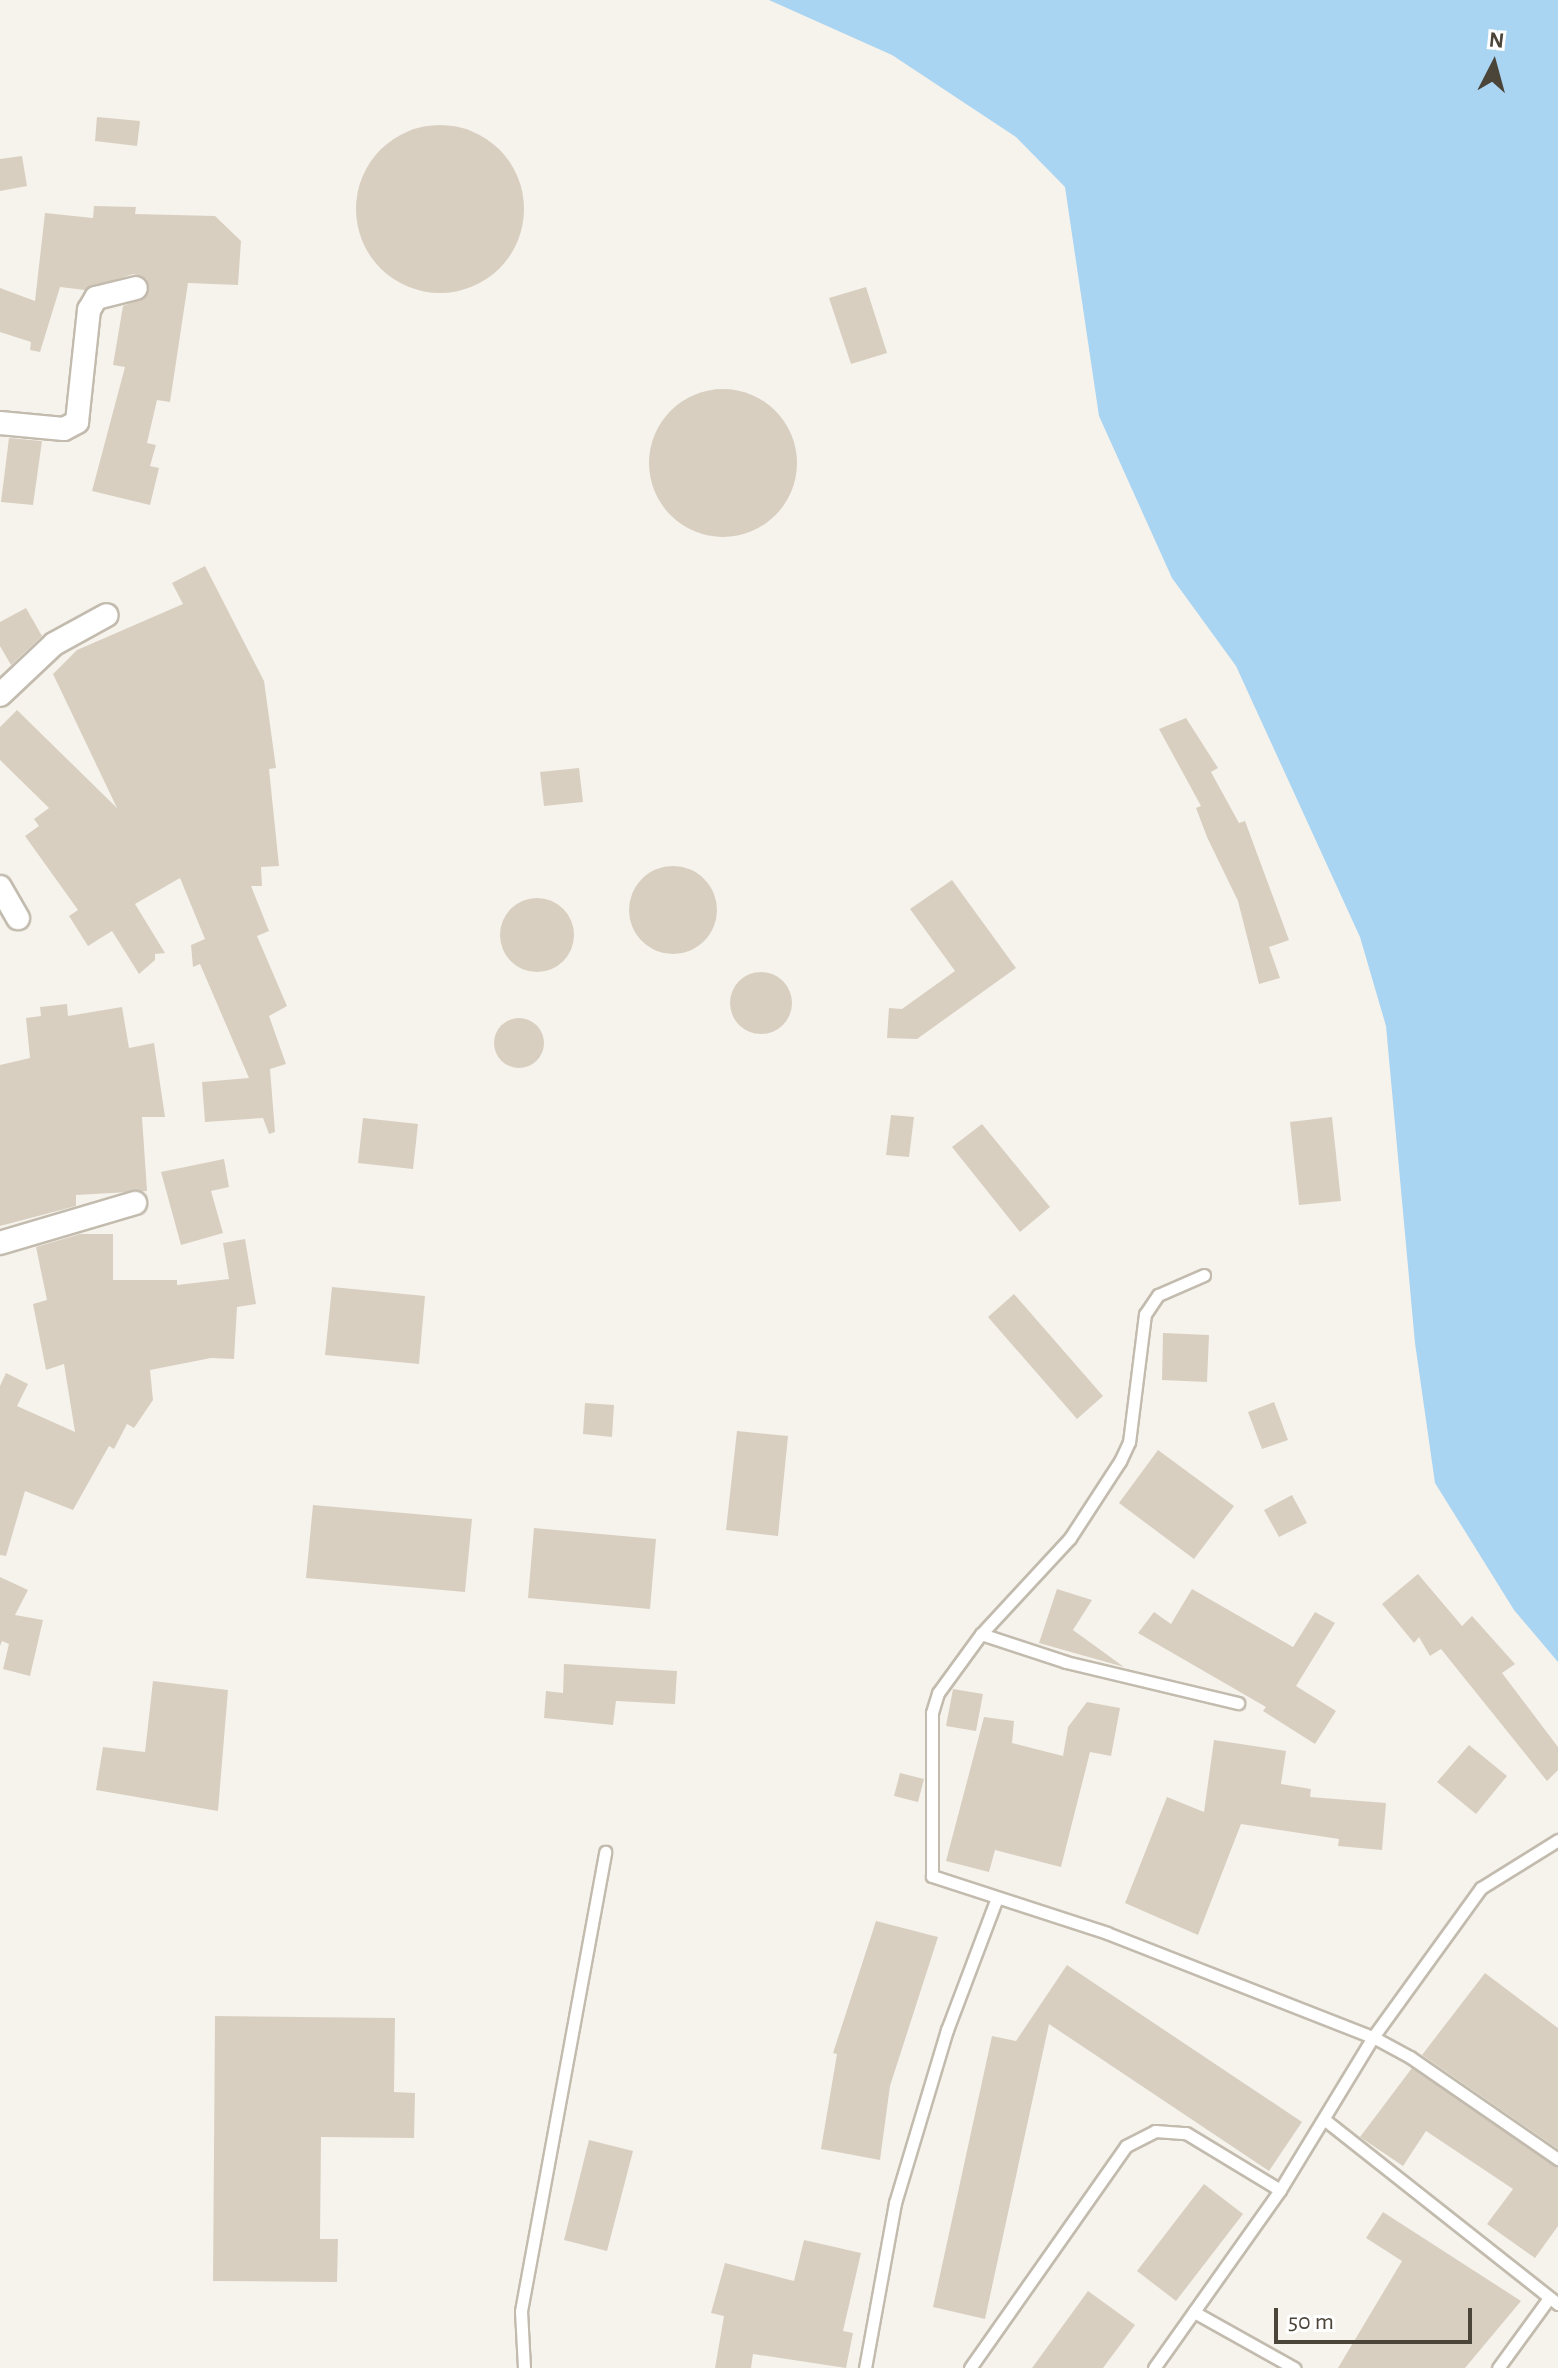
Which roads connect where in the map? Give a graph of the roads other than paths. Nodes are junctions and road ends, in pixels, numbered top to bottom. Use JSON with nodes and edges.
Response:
{"nodes":[{"id":1,"x":136,"y":288,"type":"dead end"},
{"id":2,"x":0,"y":423,"type":"edge"},
{"id":3,"x":107,"y":615,"type":"dead end"},
{"id":4,"x":0,"y":695,"type":"edge"},
{"id":5,"x":0,"y":887,"type":"edge"},
{"id":6,"x":18,"y":918,"type":"dead end"},
{"id":7,"x":135,"y":1203,"type":"dead end"},
{"id":8,"x":0,"y":1243,"type":"edge"},
{"id":9,"x":1204,"y":1275,"type":"dead end"},
{"id":10,"x":981,"y":1634,"type":"junction"},
{"id":11,"x":1238,"y":1703,"type":"dead end"},
{"id":12,"x":1558,"y":1840,"type":"edge"},
{"id":13,"x":605,"y":1852,"type":"dead end"},
{"id":14,"x":997,"y":1898,"type":"junction"},
{"id":15,"x":1373,"y":2037,"type":"junction"},
{"id":16,"x":1325,"y":2120,"type":"junction"},
{"id":17,"x":1558,"y":2159,"type":"edge"},
{"id":18,"x":1280,"y":2190,"type":"junction"},
{"id":19,"x":1554,"y":2301,"type":"edge"},
{"id":20,"x":1194,"y":2312,"type":"junction"},
{"id":21,"x":524,"y":2368,"type":"edge"},
{"id":22,"x":865,"y":2368,"type":"edge"},
{"id":23,"x":970,"y":2368,"type":"edge"},
{"id":24,"x":1154,"y":2368,"type":"edge"},
{"id":25,"x":1294,"y":2368,"type":"edge"},
{"id":26,"x":1498,"y":2368,"type":"edge"}],
"edges":[{"from":1,"to":2,"type":"street"},
{"from":3,"to":4,"type":"street"},
{"from":5,"to":6,"type":"street"},
{"from":7,"to":8,"type":"street"},
{"from":9,"to":10,"type":"lane"},
{"from":10,"to":11,"type":"lane"},
{"from":10,"to":14,"type":"lane"},
{"from":12,"to":15,"type":"lane"},
{"from":13,"to":21,"type":"lane"},
{"from":14,"to":15,"type":"lane"},
{"from":14,"to":22,"type":"lane"},
{"from":15,"to":16,"type":"lane"},
{"from":15,"to":17,"type":"lane"},
{"from":16,"to":18,"type":"lane"},
{"from":16,"to":19,"type":"lane"},
{"from":18,"to":20,"type":"lane"},
{"from":18,"to":23,"type":"lane"},
{"from":19,"to":26,"type":"lane"},
{"from":20,"to":24,"type":"lane"},
{"from":20,"to":25,"type":"lane"}]}
